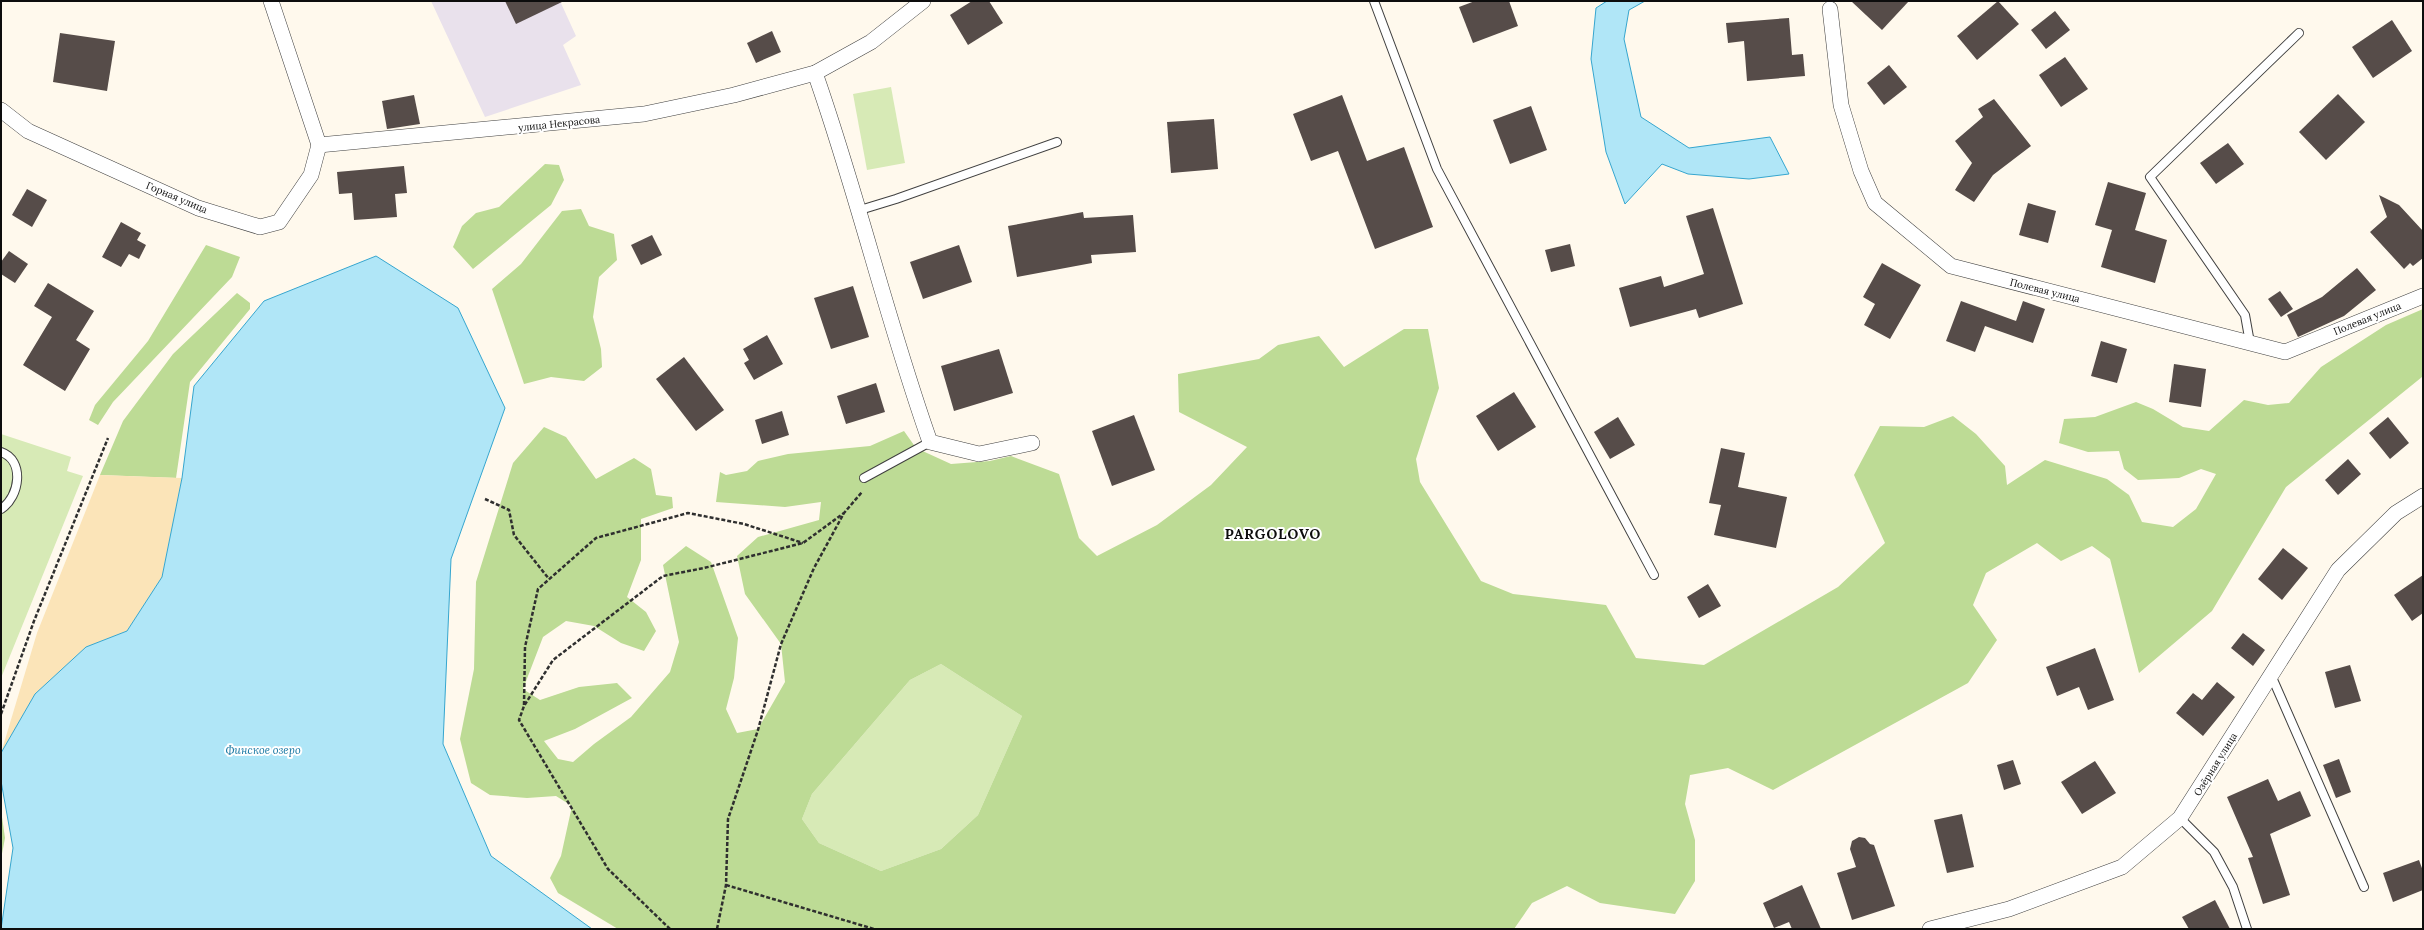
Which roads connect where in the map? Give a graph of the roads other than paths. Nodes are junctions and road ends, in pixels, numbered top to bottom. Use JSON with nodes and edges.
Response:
{"nodes":[{"id":1,"x":271,"y":1,"type":"edge"},
{"id":2,"x":1374,"y":1,"type":"edge"},
{"id":3,"x":915,"y":3,"type":"edge"},
{"id":4,"x":1830,"y":9,"type":"dead end"},
{"id":5,"x":2299,"y":33,"type":"dead end"},
{"id":6,"x":815,"y":74,"type":"junction"},
{"id":7,"x":1,"y":110,"type":"edge"},
{"id":8,"x":1057,"y":142,"type":"dead end"},
{"id":9,"x":319,"y":145,"type":"junction"},
{"id":10,"x":860,"y":210,"type":"junction"},
{"id":11,"x":2423,"y":296,"type":"edge"},
{"id":12,"x":2250,"y":342,"type":"junction"},
{"id":13,"x":930,"y":442,"type":"junction"},
{"id":14,"x":1032,"y":443,"type":"dead end"},
{"id":15,"x":1,"y":452,"type":"edge"},
{"id":16,"x":864,"y":478,"type":"dead end"},
{"id":17,"x":2423,"y":496,"type":"edge"},
{"id":18,"x":1,"y":509,"type":"edge"},
{"id":19,"x":1654,"y":575,"type":"dead end"},
{"id":20,"x":2271,"y":675,"type":"junction"},
{"id":21,"x":2180,"y":818,"type":"junction"},
{"id":22,"x":2364,"y":887,"type":"dead end"},
{"id":23,"x":1930,"y":929,"type":"edge"},
{"id":24,"x":2246,"y":929,"type":"edge"}],
"edges":[{"from":1,"to":9,"type":"street"},
{"from":2,"to":19,"type":"lane"},
{"from":3,"to":6,"type":"street","name":"улица Некрасова"},
{"from":4,"to":12,"type":"street","name":"Полевая улица"},
{"from":5,"to":12,"type":"lane"},
{"from":6,"to":9,"type":"street","name":"улица Некрасова"},
{"from":6,"to":10,"type":"street"},
{"from":7,"to":9,"type":"street","name":"Горная улица"},
{"from":8,"to":10,"type":"lane"},
{"from":10,"to":13,"type":"street"},
{"from":11,"to":12,"type":"street","name":"Полевая улица"},
{"from":13,"to":14,"type":"street"},
{"from":13,"to":16,"type":"lane"},
{"from":15,"to":18,"type":"lane"},
{"from":17,"to":20,"type":"street","name":"Озёрная улица"},
{"from":20,"to":21,"type":"street","name":"Озёрная улица"},
{"from":20,"to":22,"type":"lane"},
{"from":21,"to":23,"type":"street","name":"Озёрная улица"},
{"from":21,"to":24,"type":"lane"}]}
